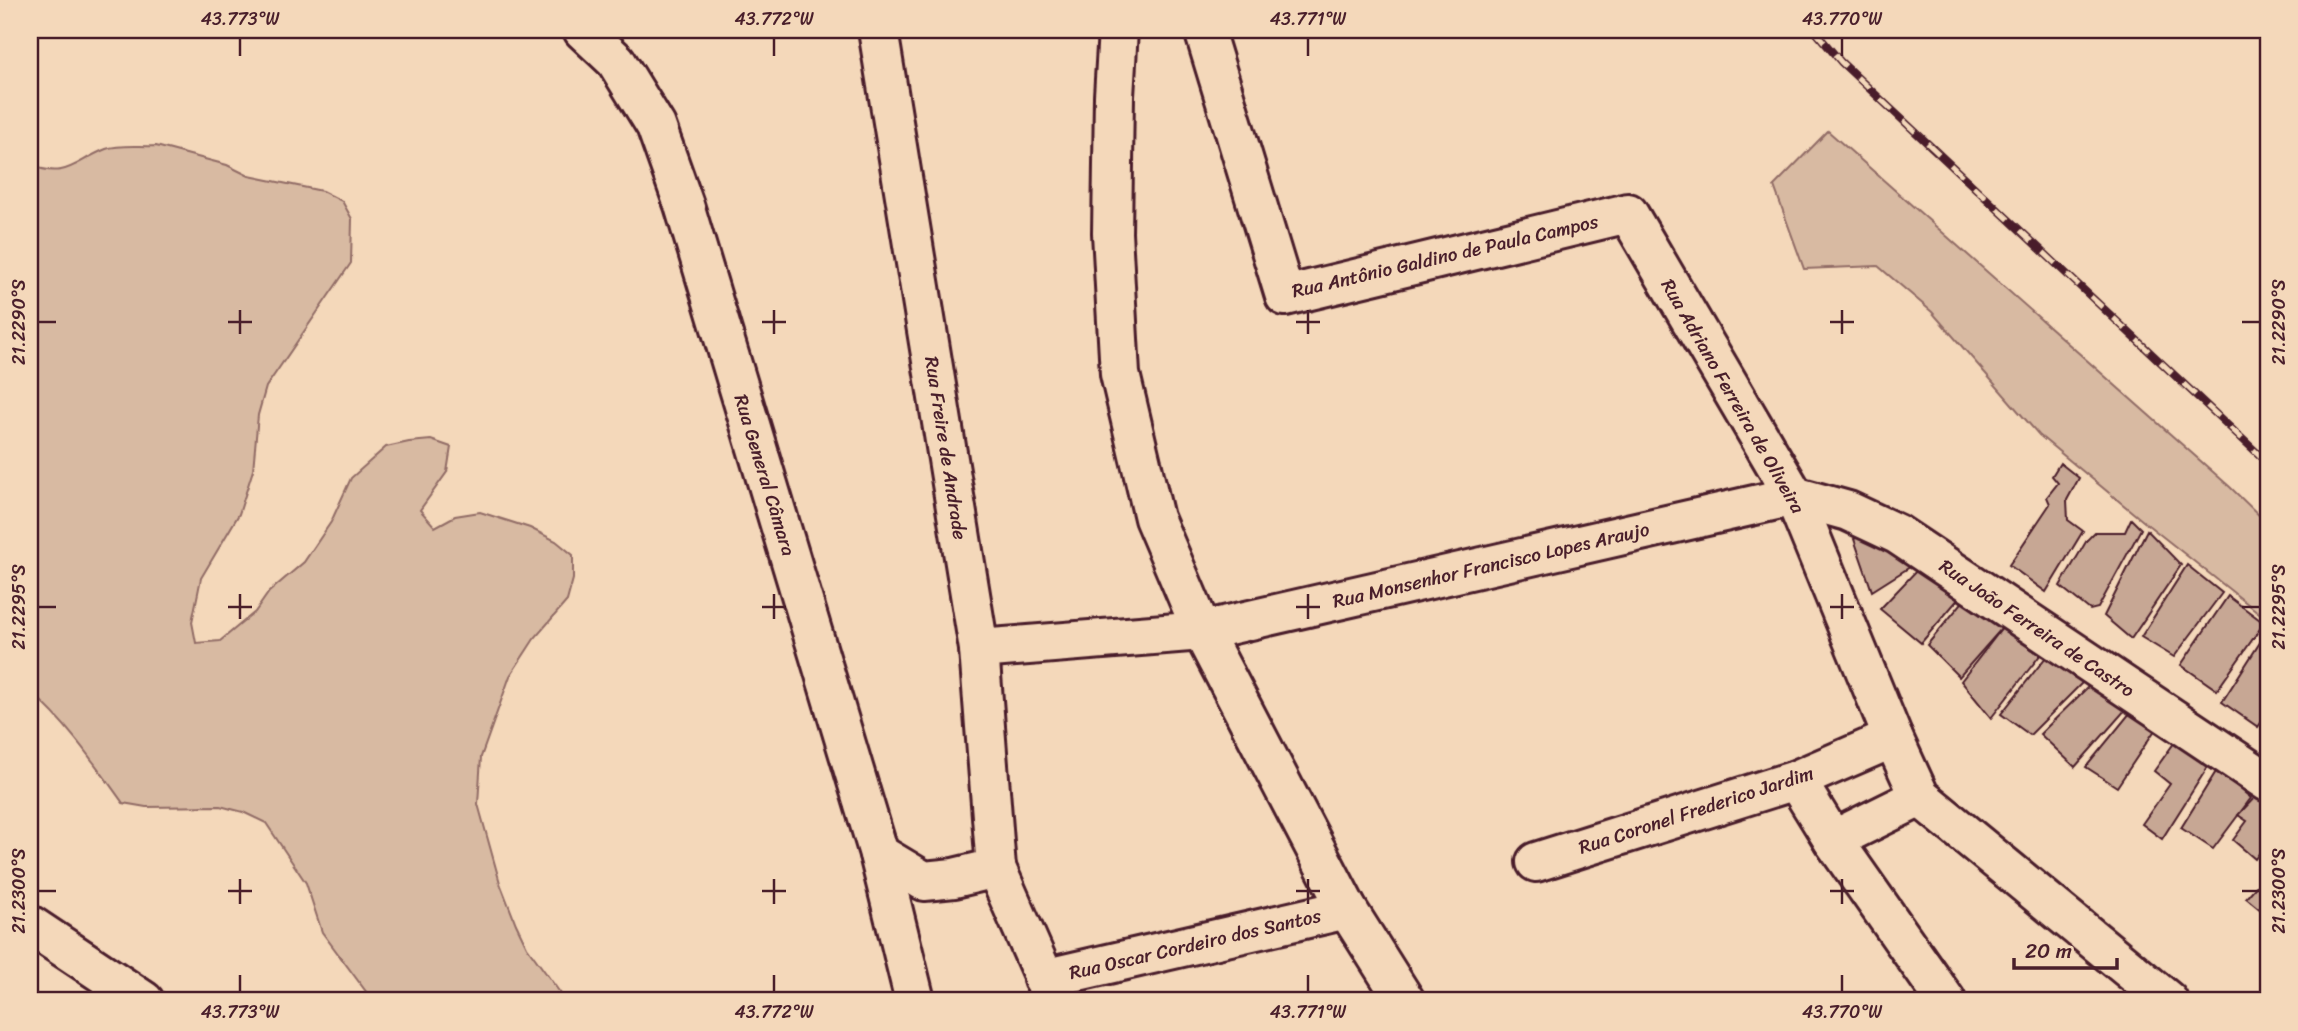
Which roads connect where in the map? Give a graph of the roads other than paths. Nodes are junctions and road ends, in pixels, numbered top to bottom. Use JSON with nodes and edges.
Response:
{"nodes":[{"id":1,"x":583,"y":30,"type":"edge"},
{"id":2,"x":878,"y":30,"type":"edge"},
{"id":3,"x":1118,"y":30,"type":"edge"},
{"id":4,"x":1205,"y":30,"type":"edge"},
{"id":5,"x":1628,"y":213,"type":"joint"},
{"id":6,"x":1794,"y":496,"type":"junction"},
{"id":7,"x":1202,"y":631,"type":"junction"},
{"id":8,"x":979,"y":649,"type":"junction"},
{"id":9,"x":1894,"y":738,"type":"junction"},
{"id":10,"x":1796,"y":780,"type":"junction"},
{"id":11,"x":2268,"y":782,"type":"edge"},
{"id":12,"x":1920,"y":797,"type":"junction"},
{"id":13,"x":1833,"y":840,"type":"junction"},
{"id":14,"x":879,"y":854,"type":"junction"},
{"id":15,"x":1536,"y":862,"type":"dead end"},
{"id":16,"x":996,"y":867,"type":"junction"},
{"id":17,"x":1347,"y":909,"type":"junction"},
{"id":18,"x":30,"y":925,"type":"edge"},
{"id":19,"x":901,"y":943,"type":"junction"},
{"id":20,"x":1048,"y":990,"type":"edge"},
{"id":21,"x":1409,"y":999,"type":"edge"},
{"id":22,"x":144,"y":1001,"type":"edge"},
{"id":23,"x":915,"y":1001,"type":"edge"},
{"id":24,"x":1946,"y":1001,"type":"edge"},
{"id":25,"x":2168,"y":1001,"type":"edge"}],
"edges":[{"from":1,"to":14,"type":"street","name":"Rua General Câmara"},
{"from":2,"to":8,"type":"street","name":"Rua Freire de Andrade"},
{"from":3,"to":7,"type":"street"},
{"from":4,"to":5,"type":"street","name":"Rua Antônio Galdino de Paula Campos"},
{"from":5,"to":6,"type":"street","name":"Rua Adriano Ferreira de Oliveira"},
{"from":6,"to":7,"type":"street","name":"Rua Monsenhor Francisco Lopes Araujo"},
{"from":6,"to":9,"type":"street","name":"Rua Adriano Ferreira de Oliveira"},
{"from":6,"to":11,"type":"street","name":"Rua João Ferreira de Castro"},
{"from":7,"to":8,"type":"street","name":"Rua Monsenhor Francisco Lopes Araujo"},
{"from":7,"to":17,"type":"street"},
{"from":8,"to":16,"type":"street","name":"Rua Freire de Andrade"},
{"from":9,"to":10,"type":"street","name":"Rua Coronel Frederico Jardim"},
{"from":9,"to":12,"type":"street","name":"Rua Adriano Ferreira de Oliveira"},
{"from":10,"to":13,"type":"street"},
{"from":10,"to":15,"type":"street","name":"Rua Coronel Frederico Jardim"},
{"from":12,"to":13,"type":"street"},
{"from":12,"to":25,"type":"street"},
{"from":13,"to":24,"type":"street"},
{"from":14,"to":16,"type":"street"},
{"from":14,"to":19,"type":"street","name":"Rua General Câmara"},
{"from":16,"to":19,"type":"street"},
{"from":16,"to":20,"type":"street","name":"Rua Freire de Andrade"},
{"from":17,"to":20,"type":"street","name":"Rua Oscar Cordeiro dos Santos"},
{"from":17,"to":21,"type":"street"},
{"from":18,"to":22,"type":"street"},
{"from":19,"to":23,"type":"street","name":"Rua General Câmara"}]}
